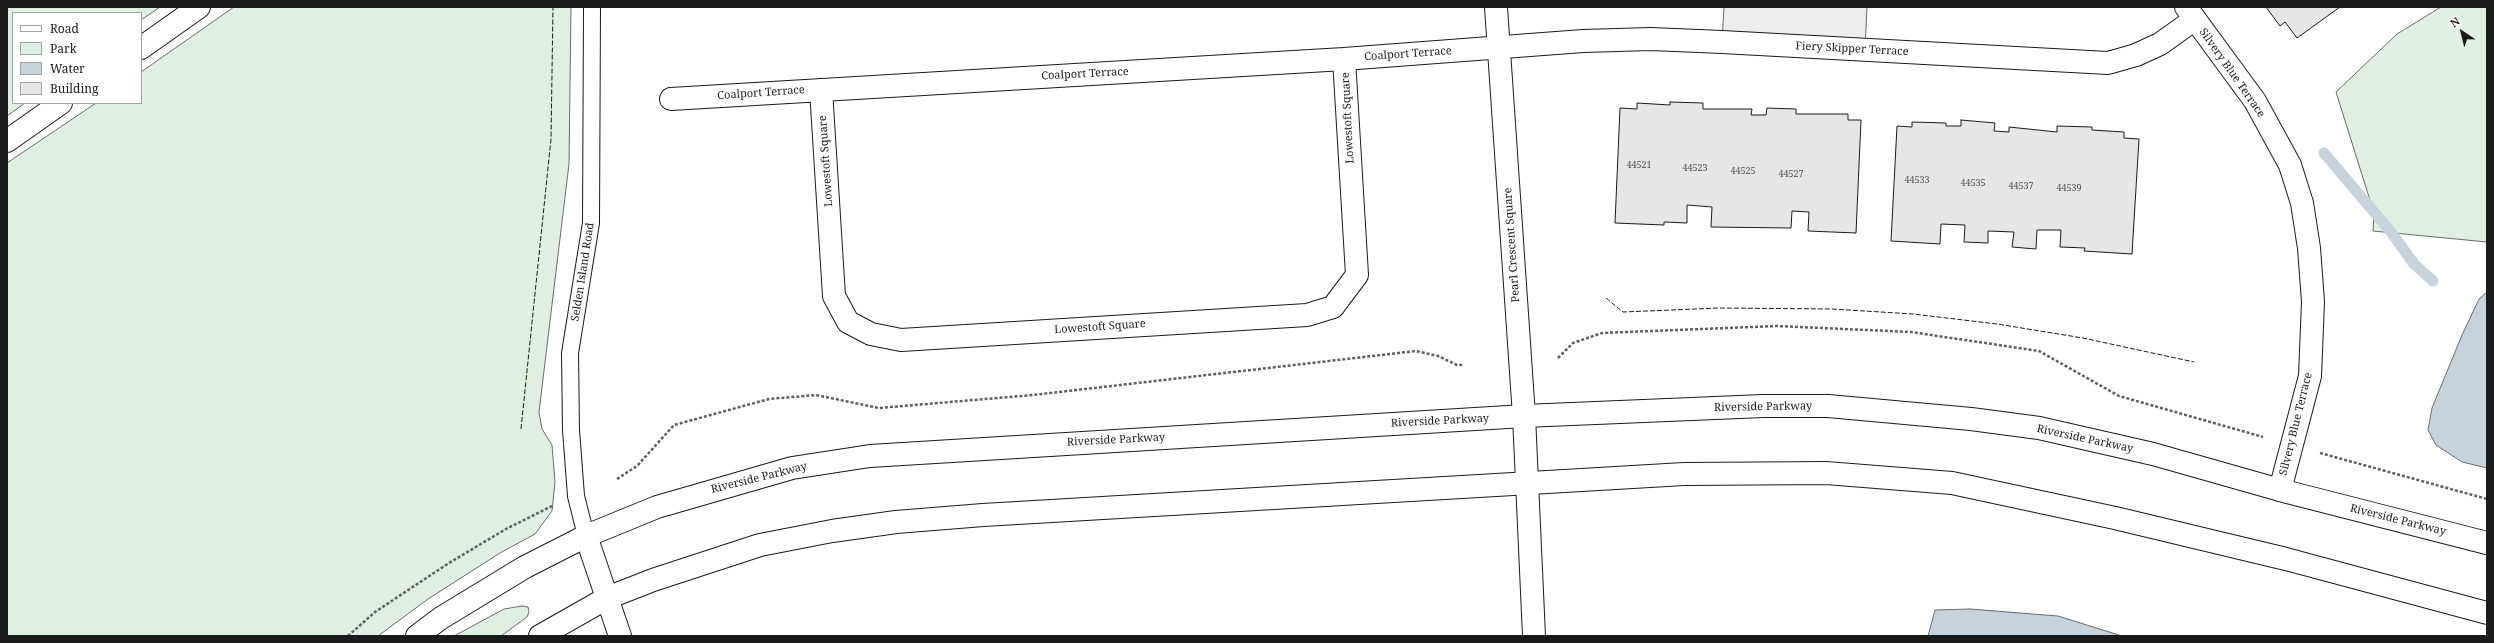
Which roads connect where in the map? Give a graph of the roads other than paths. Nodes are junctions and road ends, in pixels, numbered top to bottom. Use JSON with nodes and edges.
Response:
{"nodes":[{"id":1,"x":199,"y":7,"type":"edge"},
{"id":2,"x":592,"y":7,"type":"edge"},
{"id":3,"x":1496,"y":7,"type":"edge"},
{"id":4,"x":2191,"y":13,"type":"edge"},
{"id":5,"x":142,"y":47,"type":"edge"},
{"id":6,"x":1499,"y":47,"type":"junction"},
{"id":7,"x":1344,"y":59,"type":"junction"},
{"id":8,"x":821,"y":90,"type":"junction"},
{"id":9,"x":671,"y":99,"type":"dead end"},
{"id":10,"x":60,"y":104,"type":"edge"},
{"id":11,"x":7,"y":141,"type":"edge"},
{"id":12,"x":1524,"y":416,"type":"junction"},
{"id":13,"x":1528,"y":484,"type":"junction"},
{"id":14,"x":2280,"y":490,"type":"junction"},
{"id":15,"x":586,"y":536,"type":"junction"},
{"id":16,"x":2487,"y":543,"type":"edge"},
{"id":17,"x":607,"y":598,"type":"junction"},
{"id":18,"x":2487,"y":613,"type":"edge"},
{"id":19,"x":417,"y":636,"type":"edge"},
{"id":20,"x":540,"y":636,"type":"edge"},
{"id":21,"x":620,"y":636,"type":"edge"},
{"id":22,"x":1534,"y":636,"type":"edge"}],
"edges":[{"from":1,"to":5,"type":"main road"},
{"from":2,"to":15,"type":"lane","name":"Selden Island Road"},
{"from":3,"to":6,"type":"main road","name":"Pearl Crescent Square"},
{"from":4,"to":6,"type":"main road","name":"Fiery Skipper Terrace"},
{"from":4,"to":14,"type":"main road","name":"Silvery Blue Terrace"},
{"from":6,"to":7,"type":"main road","name":"Coalport Terrace"},
{"from":6,"to":12,"type":"main road","name":"Pearl Crescent Square"},
{"from":7,"to":8,"type":"main road","name":"Coalport Terrace"},
{"from":7,"to":8,"type":"main road","name":"Lowestoft Square"},
{"from":8,"to":9,"type":"main road","name":"Coalport Terrace"},
{"from":10,"to":11,"type":"main road"},
{"from":12,"to":13,"type":"main road","name":"Pearl Crescent Square"},
{"from":12,"to":14,"type":"main road","name":"Riverside Parkway"},
{"from":12,"to":15,"type":"main road","name":"Riverside Parkway"},
{"from":13,"to":17,"type":"main road"},
{"from":13,"to":18,"type":"main road"},
{"from":13,"to":22,"type":"main road","name":"Pearl Crescent Square"},
{"from":14,"to":16,"type":"main road","name":"Riverside Parkway"},
{"from":15,"to":17,"type":"main road"},
{"from":15,"to":19,"type":"main road","name":"Riverside Parkway"},
{"from":17,"to":20,"type":"main road"},
{"from":17,"to":21,"type":"main road"}]}
